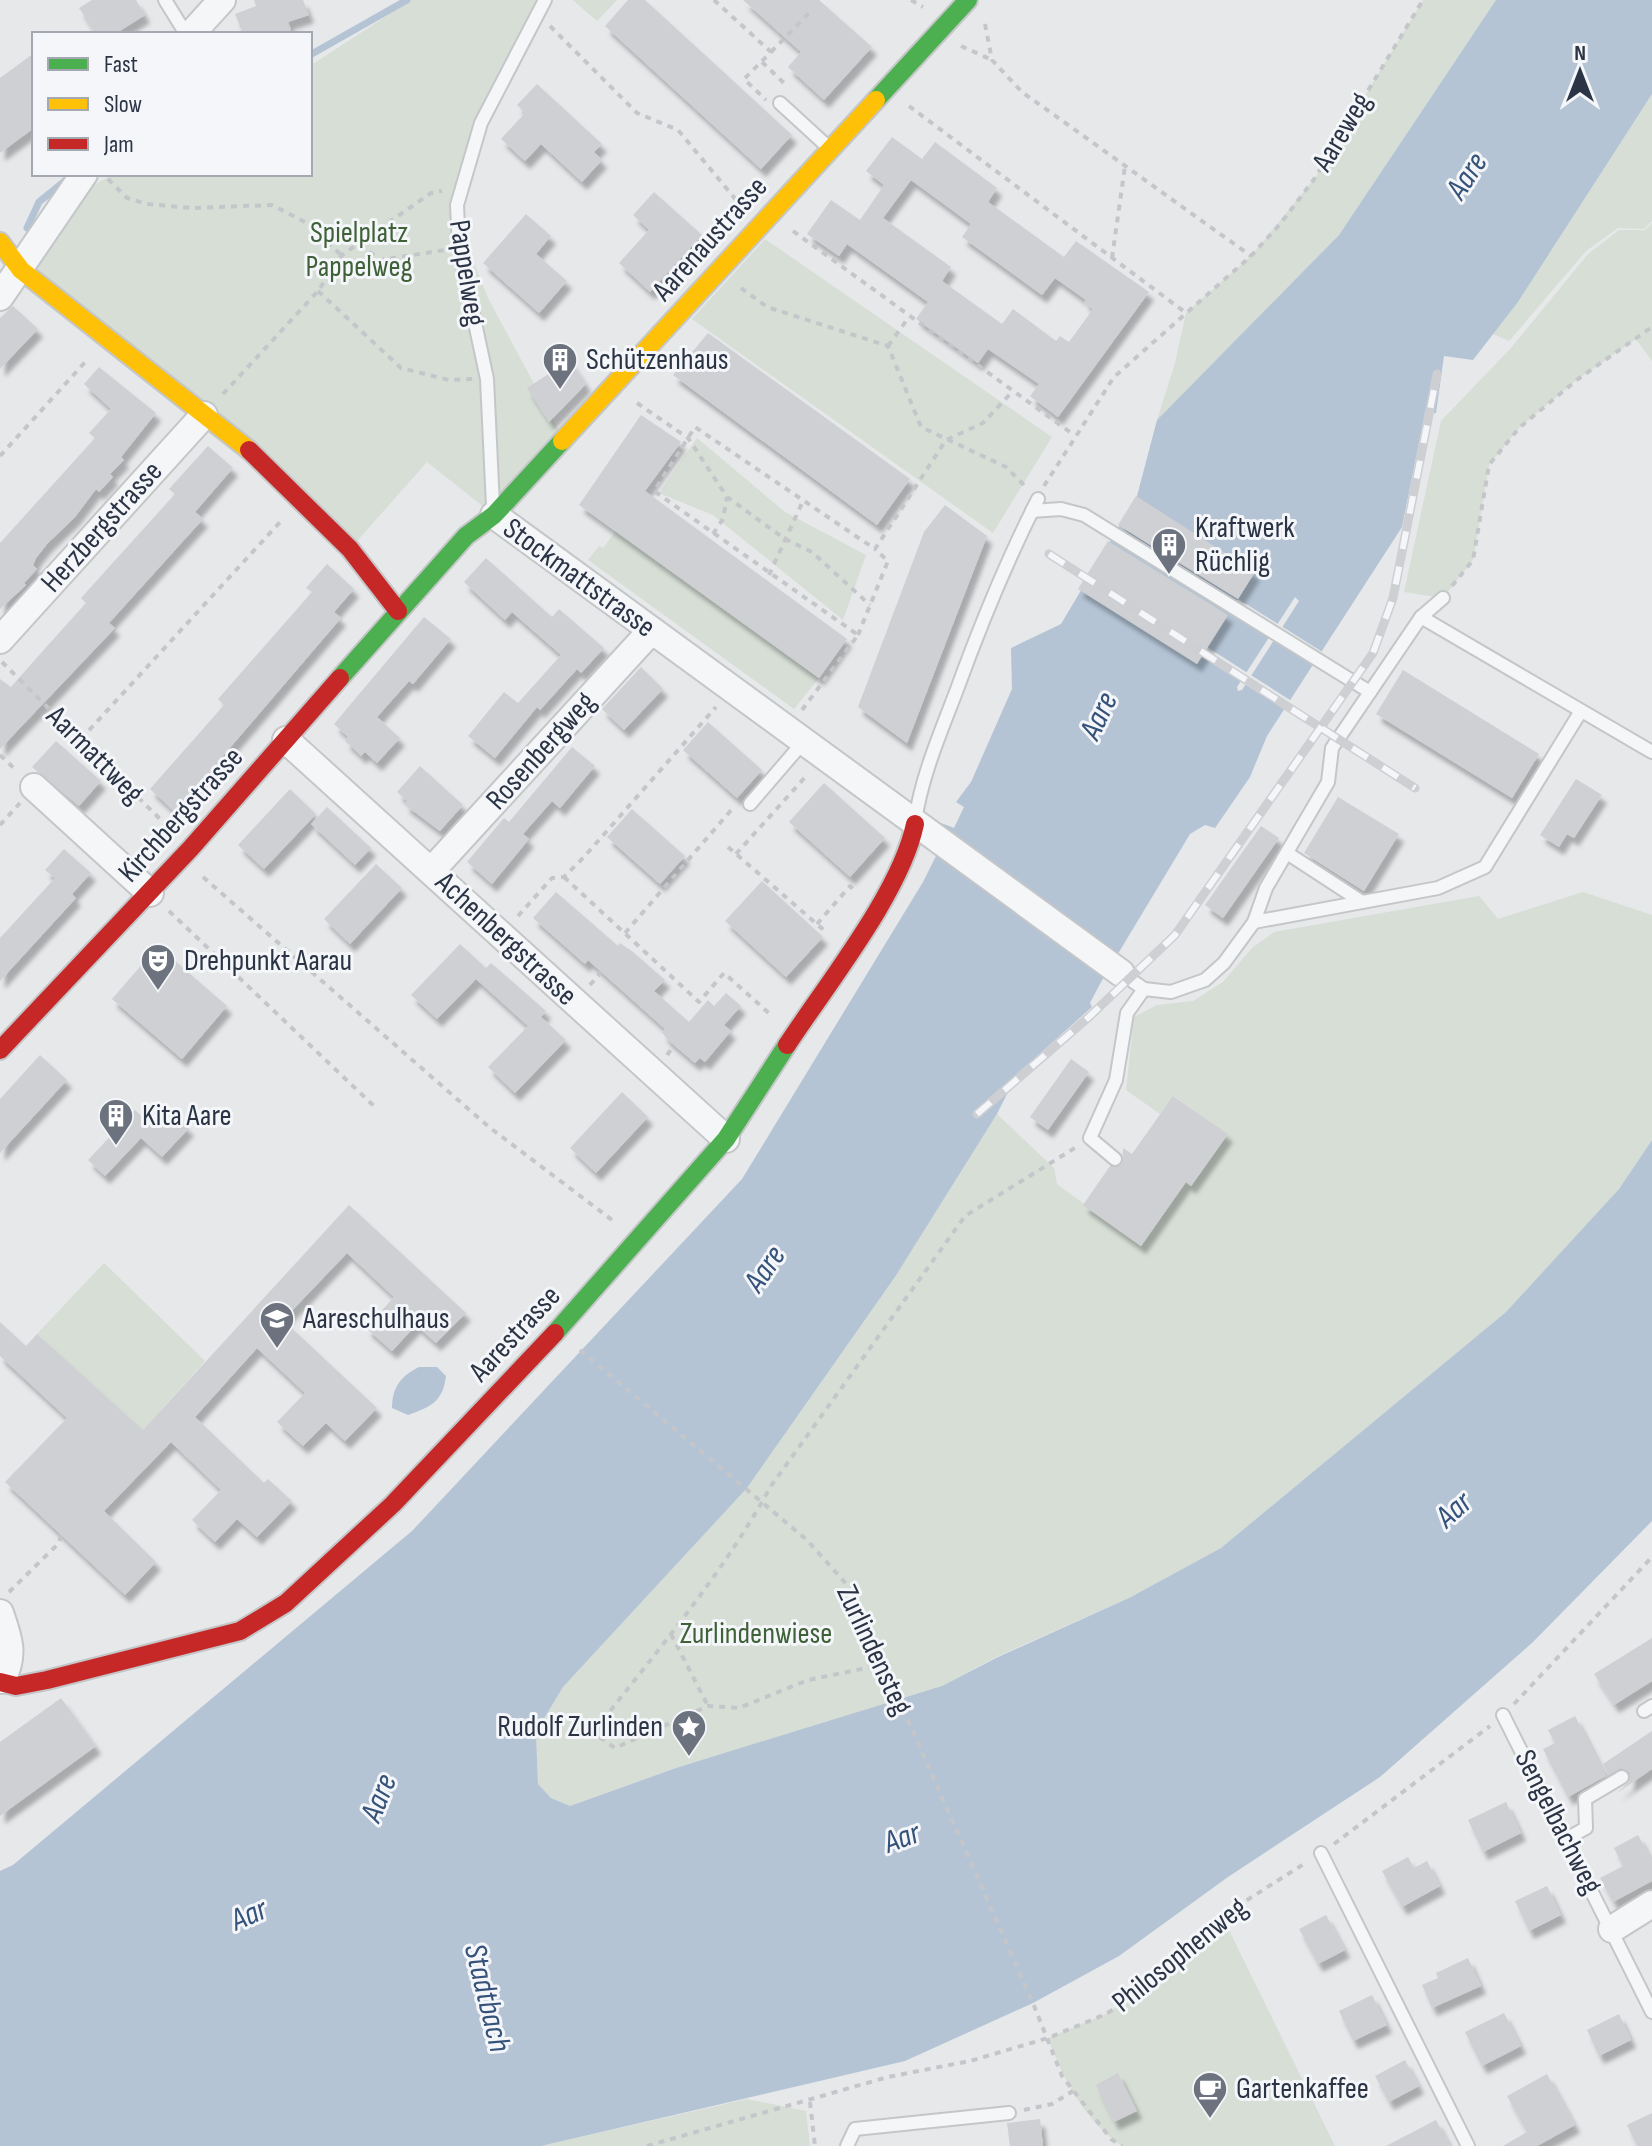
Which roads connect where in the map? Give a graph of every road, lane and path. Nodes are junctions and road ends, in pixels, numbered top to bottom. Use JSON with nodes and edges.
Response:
{"nodes":[{"id":1,"x":165,"y":0,"type":"edge"},
{"id":2,"x":545,"y":0,"type":"edge"},
{"id":3,"x":714,"y":0,"type":"edge"},
{"id":4,"x":968,"y":0,"type":"edge"},
{"id":5,"x":1423,"y":0,"type":"edge"},
{"id":6,"x":217,"y":2,"type":"edge"},
{"id":7,"x":812,"y":10,"type":"dead end"},
{"id":8,"x":537,"y":13,"type":"junction"},
{"id":9,"x":984,"y":18,"type":"dead end"},
{"id":10,"x":187,"y":32,"type":"edge"},
{"id":11,"x":190,"y":32,"type":"edge"},
{"id":12,"x":771,"y":52,"type":"junction"},
{"id":13,"x":886,"y":89,"type":"junction"},
{"id":14,"x":774,"y":102,"type":"joint"},
{"id":15,"x":830,"y":149,"type":"junction"},
{"id":16,"x":1125,"y":166,"type":"junction"},
{"id":17,"x":83,"y":176,"type":"edge"},
{"id":18,"x":106,"y":176,"type":"edge"},
{"id":19,"x":460,"y":187,"type":"junction"},
{"id":20,"x":770,"y":214,"type":"junction"},
{"id":21,"x":0,"y":242,"type":"edge"},
{"id":22,"x":359,"y":243,"type":"junction"},
{"id":23,"x":459,"y":248,"type":"junction"},
{"id":24,"x":342,"y":255,"type":"junction"},
{"id":25,"x":1251,"y":256,"type":"junction"},
{"id":26,"x":1112,"y":258,"type":"junction"},
{"id":27,"x":21,"y":270,"type":"junction"},
{"id":28,"x":718,"y":270,"type":"junction"},
{"id":29,"x":318,"y":291,"type":"junction"},
{"id":30,"x":0,"y":297,"type":"edge"},
{"id":31,"x":1186,"y":313,"type":"junction"},
{"id":32,"x":909,"y":317,"type":"junction"},
{"id":33,"x":1652,"y":327,"type":"edge"},
{"id":34,"x":106,"y":338,"type":"junction"},
{"id":35,"x":888,"y":346,"type":"junction"},
{"id":36,"x":487,"y":379,"type":"junction"},
{"id":37,"x":612,"y":386,"type":"junction"},
{"id":38,"x":1011,"y":393,"type":"junction"},
{"id":39,"x":204,"y":415,"type":"junction"},
{"id":40,"x":1074,"y":435,"type":"junction"},
{"id":41,"x":688,"y":438,"type":"junction"},
{"id":42,"x":946,"y":440,"type":"junction"},
{"id":43,"x":0,"y":456,"type":"edge"},
{"id":44,"x":727,"y":497,"type":"junction"},
{"id":45,"x":301,"y":498,"type":"junction"},
{"id":46,"x":803,"y":501,"type":"junction"},
{"id":47,"x":1035,"y":505,"type":"junction"},
{"id":48,"x":494,"y":515,"type":"junction"},
{"id":49,"x":713,"y":534,"type":"junction"},
{"id":50,"x":785,"y":539,"type":"junction"},
{"id":51,"x":875,"y":549,"type":"junction"},
{"id":52,"x":769,"y":575,"type":"junction"},
{"id":53,"x":1443,"y":598,"type":"joint"},
{"id":54,"x":870,"y":605,"type":"junction"},
{"id":55,"x":398,"y":611,"type":"junction"},
{"id":56,"x":1421,"y":617,"type":"junction"},
{"id":57,"x":651,"y":631,"type":"junction"},
{"id":58,"x":858,"y":635,"type":"junction"},
{"id":59,"x":0,"y":640,"type":"edge"},
{"id":60,"x":0,"y":661,"type":"edge"},
{"id":61,"x":731,"y":691,"type":"junction"},
{"id":62,"x":1370,"y":692,"type":"junction"},
{"id":63,"x":1581,"y":711,"type":"junction"},
{"id":64,"x":780,"y":727,"type":"junction"},
{"id":65,"x":81,"y":739,"type":"junction"},
{"id":66,"x":286,"y":740,"type":"junction"},
{"id":67,"x":815,"y":747,"type":"junction"},
{"id":68,"x":1652,"y":752,"type":"edge"},
{"id":69,"x":34,"y":787,"type":"dead end"},
{"id":70,"x":743,"y":804,"type":"joint"},
{"id":71,"x":924,"y":830,"type":"junction"},
{"id":72,"x":728,"y":847,"type":"dead end"},
{"id":73,"x":191,"y":848,"type":"junction"},
{"id":74,"x":1287,"y":853,"type":"junction"},
{"id":75,"x":736,"y":854,"type":"junction"},
{"id":76,"x":432,"y":870,"type":"junction"},
{"id":77,"x":564,"y":877,"type":"junction"},
{"id":78,"x":150,"y":893,"type":"junction"},
{"id":79,"x":1362,"y":902,"type":"junction"},
{"id":80,"x":1254,"y":922,"type":"junction"},
{"id":81,"x":625,"y":933,"type":"junction"},
{"id":82,"x":501,"y":935,"type":"junction"},
{"id":83,"x":849,"y":951,"type":"junction"},
{"id":84,"x":1121,"y":973,"type":"joint"},
{"id":85,"x":1144,"y":989,"type":"junction"},
{"id":86,"x":795,"y":1037,"type":"junction"},
{"id":87,"x":0,"y":1050,"type":"edge"},
{"id":88,"x":376,"y":1108,"type":"dead end"},
{"id":89,"x":1090,"y":1138,"type":"junction"},
{"id":90,"x":726,"y":1139,"type":"junction"},
{"id":91,"x":1115,"y":1159,"type":"dead end"},
{"id":92,"x":638,"y":1240,"type":"junction"},
{"id":93,"x":573,"y":1345,"type":"dead end"},
{"id":94,"x":762,"y":1502,"type":"junction"},
{"id":95,"x":61,"y":1535,"type":"dead end"},
{"id":96,"x":1652,"y":1557,"type":"edge"},
{"id":97,"x":0,"y":1601,"type":"edge"},
{"id":98,"x":0,"y":1613,"type":"edge"},
{"id":99,"x":671,"y":1634,"type":"junction"},
{"id":100,"x":886,"y":1664,"type":"junction"},
{"id":101,"x":1,"y":1681,"type":"edge"},
{"id":102,"x":708,"y":1706,"type":"junction"},
{"id":103,"x":1503,"y":1715,"type":"junction"},
{"id":104,"x":1622,"y":1777,"type":"dead end"},
{"id":105,"x":1566,"y":1839,"type":"junction"},
{"id":106,"x":1321,"y":1853,"type":"junction"},
{"id":107,"x":1652,"y":1904,"type":"edge"},
{"id":108,"x":1612,"y":1929,"type":"junction"},
{"id":109,"x":1652,"y":2012,"type":"edge"},
{"id":110,"x":1048,"y":2038,"type":"junction"},
{"id":111,"x":1073,"y":2091,"type":"junction"},
{"id":112,"x":810,"y":2102,"type":"junction"},
{"id":113,"x":1009,"y":2113,"type":"joint"},
{"id":114,"x":647,"y":2146,"type":"edge"},
{"id":115,"x":815,"y":2146,"type":"edge"},
{"id":116,"x":847,"y":2146,"type":"edge"},
{"id":117,"x":1122,"y":2146,"type":"edge"},
{"id":118,"x":1468,"y":2146,"type":"edge"}],
"edges":[{"from":1,"to":10,"type":"lane"},
{"from":2,"to":8,"type":"lane","name":"Pappelweg"},
{"from":3,"to":12,"type":"path"},
{"from":4,"to":13,"type":"street","name":"Aarenaustrasse"},
{"from":5,"to":25,"type":"path","name":"Aareweg"},
{"from":6,"to":11,"type":"street"},
{"from":7,"to":12,"type":"path"},
{"from":8,"to":19,"type":"lane","name":"Pappelweg"},
{"from":8,"to":20,"type":"path"},
{"from":9,"to":16,"type":"path"},
{"from":12,"to":14,"type":"path"},
{"from":13,"to":15,"type":"street","name":"Aarenaustrasse"},
{"from":13,"to":26,"type":"path"},
{"from":14,"to":15,"type":"lane"},
{"from":15,"to":20,"type":"street","name":"Aarenaustrasse"},
{"from":16,"to":25,"type":"path"},
{"from":16,"to":26,"type":"path"},
{"from":17,"to":27,"type":"street"},
{"from":18,"to":24,"type":"path"},
{"from":19,"to":22,"type":"path"},
{"from":19,"to":23,"type":"lane","name":"Pappelweg"},
{"from":20,"to":28,"type":"street","name":"Aarenaustrasse"},
{"from":20,"to":32,"type":"path"},
{"from":21,"to":27,"type":"street"},
{"from":22,"to":23,"type":"path"},
{"from":22,"to":24,"type":"path"},
{"from":23,"to":36,"type":"lane","name":"Pappelweg"},
{"from":24,"to":29,"type":"path"},
{"from":25,"to":31,"type":"path","name":"Aareweg"},
{"from":26,"to":31,"type":"path"},
{"from":27,"to":30,"type":"street"},
{"from":27,"to":34,"type":"street"},
{"from":28,"to":35,"type":"path"},
{"from":28,"to":37,"type":"street","name":"Aarenaustrasse"},
{"from":29,"to":36,"type":"path"},
{"from":29,"to":39,"type":"path"},
{"from":31,"to":40,"type":"path","name":"Aareweg"},
{"from":32,"to":35,"type":"path"},
{"from":32,"to":38,"type":"path"},
{"from":33,"to":53,"type":"path"},
{"from":34,"to":39,"type":"street"},
{"from":34,"to":43,"type":"path"},
{"from":35,"to":42,"type":"path"},
{"from":36,"to":48,"type":"lane","name":"Pappelweg"},
{"from":37,"to":41,"type":"path"},
{"from":37,"to":48,"type":"street","name":"Aarenaustrasse"},
{"from":38,"to":40,"type":"path"},
{"from":38,"to":42,"type":"path"},
{"from":39,"to":45,"type":"street"},
{"from":39,"to":59,"type":"street","name":"Herzbergstrasse"},
{"from":40,"to":47,"type":"path","name":"Aareweg"},
{"from":41,"to":44,"type":"path"},
{"from":41,"to":46,"type":"path"},
{"from":41,"to":49,"type":"path"},
{"from":42,"to":47,"type":"path"},
{"from":42,"to":51,"type":"path"},
{"from":44,"to":49,"type":"path"},
{"from":44,"to":50,"type":"path"},
{"from":45,"to":55,"type":"street"},
{"from":45,"to":65,"type":"path"},
{"from":46,"to":50,"type":"path"},
{"from":46,"to":51,"type":"path"},
{"from":47,"to":62,"type":"lane"},
{"from":47,"to":71,"type":"lane"},
{"from":48,"to":55,"type":"street","name":"Stockmattstrasse"},
{"from":48,"to":57,"type":"street","name":"Stockmattstrasse"},
{"from":49,"to":52,"type":"path"},
{"from":50,"to":52,"type":"path"},
{"from":50,"to":54,"type":"path"},
{"from":51,"to":54,"type":"path"},
{"from":52,"to":58,"type":"path"},
{"from":53,"to":56,"type":"lane"},
{"from":54,"to":58,"type":"path"},
{"from":55,"to":66,"type":"street","name":"Kirchbergstrasse"},
{"from":56,"to":62,"type":"lane"},
{"from":56,"to":63,"type":"lane"},
{"from":57,"to":61,"type":"street","name":"Stockmattstrasse"},
{"from":57,"to":76,"type":"street","name":"Rosenbergweg"},
{"from":58,"to":64,"type":"path"},
{"from":60,"to":65,"type":"path","name":"Aarmattweg"},
{"from":61,"to":64,"type":"street","name":"Stockmattstrasse"},
{"from":61,"to":77,"type":"path"},
{"from":62,"to":74,"type":"lane"},
{"from":63,"to":68,"type":"lane"},
{"from":63,"to":79,"type":"lane"},
{"from":64,"to":67,"type":"street","name":"Stockmattstrasse"},
{"from":65,"to":73,"type":"path","name":"Aarmattweg"},
{"from":66,"to":73,"type":"street","name":"Kirchbergstrasse"},
{"from":66,"to":76,"type":"street","name":"Achenbergstrasse"},
{"from":67,"to":70,"type":"lane"},
{"from":67,"to":71,"type":"street","name":"Stockmattstrasse"},
{"from":67,"to":75,"type":"path"},
{"from":69,"to":78,"type":"street"},
{"from":70,"to":81,"type":"path"},
{"from":71,"to":83,"type":"street","name":"Aarestrasse"},
{"from":71,"to":84,"type":"street","name":"Stockmattstrasse"},
{"from":72,"to":75,"type":"path"},
{"from":73,"to":78,"type":"street","name":"Kirchbergstrasse"},
{"from":73,"to":92,"type":"path","name":"Aarmattweg"},
{"from":74,"to":79,"type":"lane"},
{"from":74,"to":80,"type":"lane"},
{"from":75,"to":83,"type":"path"},
{"from":76,"to":82,"type":"street","name":"Achenbergstrasse"},
{"from":77,"to":81,"type":"path"},
{"from":77,"to":82,"type":"path"},
{"from":78,"to":87,"type":"street","name":"Kirchbergstrasse"},
{"from":78,"to":88,"type":"path"},
{"from":79,"to":80,"type":"lane"},
{"from":80,"to":85,"type":"lane"},
{"from":81,"to":86,"type":"path"},
{"from":82,"to":90,"type":"street","name":"Achenbergstrasse"},
{"from":83,"to":86,"type":"street","name":"Aarestrasse"},
{"from":84,"to":85,"type":"lane"},
{"from":85,"to":89,"type":"lane"},
{"from":86,"to":90,"type":"street","name":"Aarestrasse"},
{"from":89,"to":91,"type":"lane"},
{"from":89,"to":94,"type":"path"},
{"from":90,"to":92,"type":"street","name":"Aarestrasse"},
{"from":92,"to":101,"type":"street","name":"Aarestrasse"},
{"from":93,"to":94,"type":"path","name":"Zurlindensteg"},
{"from":94,"to":99,"type":"path"},
{"from":94,"to":100,"type":"path","name":"Zurlindensteg"},
{"from":95,"to":97,"type":"path"},
{"from":96,"to":103,"type":"path","name":"Philosophenweg"},
{"from":98,"to":101,"type":"street"},
{"from":99,"to":102,"type":"path"},
{"from":99,"to":102,"type":"path"},
{"from":100,"to":102,"type":"path"},
{"from":100,"to":110,"type":"path","name":"Zurlindensteg"},
{"from":103,"to":105,"type":"lane","name":"Sengelbachweg"},
{"from":103,"to":106,"type":"path","name":"Philosophenweg"},
{"from":104,"to":105,"type":"lane"},
{"from":105,"to":108,"type":"lane","name":"Sengelbachweg"},
{"from":106,"to":110,"type":"path","name":"Philosophenweg"},
{"from":106,"to":118,"type":"lane"},
{"from":107,"to":108,"type":"street","name":"Sengelbachweg"},
{"from":108,"to":109,"type":"lane","name":"Sengelbachweg"},
{"from":110,"to":111,"type":"path","name":"Zurlindensteg"},
{"from":110,"to":112,"type":"path","name":"Philosophenweg"},
{"from":111,"to":113,"type":"path"},
{"from":111,"to":117,"type":"path","name":"Zurlindensteg"},
{"from":112,"to":114,"type":"path","name":"Philosophenweg"},
{"from":112,"to":115,"type":"path"},
{"from":113,"to":116,"type":"lane"}]}
